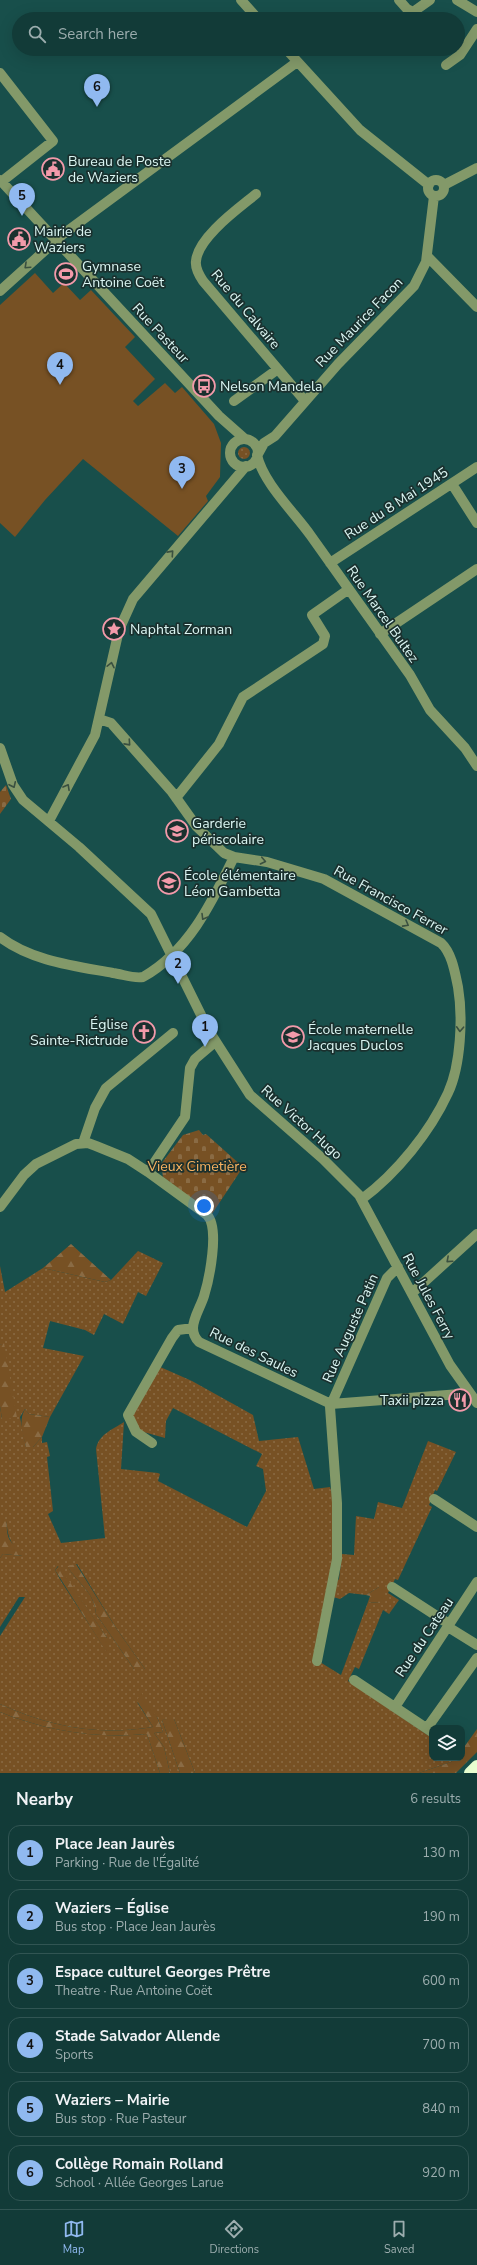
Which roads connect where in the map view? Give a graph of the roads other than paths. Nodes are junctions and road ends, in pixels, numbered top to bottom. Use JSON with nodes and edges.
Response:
{"nodes":[{"id":1,"x":241,"y":0,"type":"edge"},
{"id":2,"x":399,"y":0,"type":"edge"},
{"id":3,"x":430,"y":0,"type":"edge"},
{"id":4,"x":457,"y":0,"type":"edge"},
{"id":5,"x":252,"y":12,"type":"edge"},
{"id":6,"x":477,"y":12,"type":"edge"},
{"id":7,"x":477,"y":29,"type":"edge"},
{"id":8,"x":465,"y":48,"type":"edge"},
{"id":9,"x":292,"y":56,"type":"edge"},
{"id":10,"x":460,"y":56,"type":"edge"},
{"id":11,"x":297,"y":62,"type":"junction"},
{"id":12,"x":446,"y":65,"type":"dead end"},
{"id":13,"x":0,"y":73,"type":"edge"},
{"id":14,"x":477,"y":168,"type":"edge"},
{"id":15,"x":1,"y":181,"type":"edge"},
{"id":16,"x":429,"y":185,"type":"junction"},
{"id":17,"x":444,"y":185,"type":"junction"},
{"id":18,"x":256,"y":194,"type":"dead end"},
{"id":19,"x":434,"y":196,"type":"junction"},
{"id":20,"x":55,"y":241,"type":"junction"},
{"id":21,"x":427,"y":256,"type":"junction"},
{"id":22,"x":0,"y":291,"type":"edge"},
{"id":23,"x":477,"y":307,"type":"edge"},
{"id":24,"x":278,"y":369,"type":"junction"},
{"id":25,"x":234,"y":401,"type":"dead end"},
{"id":26,"x":305,"y":401,"type":"junction"},
{"id":27,"x":219,"y":416,"type":"junction"},
{"id":28,"x":280,"y":429,"type":"junction"},
{"id":29,"x":247,"y":440,"type":"junction"},
{"id":30,"x":232,"y":447,"type":"junction"},
{"id":31,"x":258,"y":454,"type":"junction"},
{"id":32,"x":248,"y":466,"type":"junction"},
{"id":33,"x":477,"y":467,"type":"edge"},
{"id":34,"x":266,"y":477,"type":"junction"},
{"id":35,"x":452,"y":484,"type":"junction"},
{"id":36,"x":477,"y":523,"type":"edge"},
{"id":37,"x":330,"y":563,"type":"junction"},
{"id":38,"x":477,"y":569,"type":"edge"},
{"id":39,"x":349,"y":589,"type":"junction"},
{"id":40,"x":380,"y":634,"type":"junction"},
{"id":41,"x":99,"y":719,"type":"junction"},
{"id":42,"x":0,"y":748,"type":"edge"},
{"id":43,"x":477,"y":766,"type":"edge"},
{"id":44,"x":176,"y":798,"type":"junction"},
{"id":45,"x":49,"y":821,"type":"junction"},
{"id":46,"x":234,"y":857,"type":"junction"},
{"id":47,"x":0,"y":937,"type":"edge"},
{"id":48,"x":171,"y":954,"type":"junction"},
{"id":49,"x":173,"y":1033,"type":"dead end"},
{"id":50,"x":215,"y":1042,"type":"junction"},
{"id":51,"x":83,"y":1143,"type":"junction"},
{"id":52,"x":148,"y":1172,"type":"junction"},
{"id":53,"x":362,"y":1199,"type":"junction"},
{"id":54,"x":0,"y":1207,"type":"edge"},
{"id":55,"x":477,"y":1234,"type":"edge"},
{"id":56,"x":398,"y":1267,"type":"junction"},
{"id":57,"x":412,"y":1293,"type":"junction"},
{"id":58,"x":193,"y":1328,"type":"junction"},
{"id":59,"x":468,"y":1391,"type":"junction"},
{"id":60,"x":477,"y":1402,"type":"edge"},
{"id":61,"x":331,"y":1404,"type":"junction"},
{"id":62,"x":152,"y":1443,"type":"dead end"},
{"id":63,"x":434,"y":1499,"type":"dead end"},
{"id":64,"x":477,"y":1527,"type":"edge"},
{"id":65,"x":477,"y":1582,"type":"edge"},
{"id":66,"x":392,"y":1587,"type":"dead end"},
{"id":67,"x":449,"y":1625,"type":"junction"},
{"id":68,"x":477,"y":1646,"type":"edge"},
{"id":69,"x":477,"y":1658,"type":"edge"},
{"id":70,"x":317,"y":1660,"type":"dead end"},
{"id":71,"x":354,"y":1680,"type":"dead end"},
{"id":72,"x":394,"y":1707,"type":"junction"},
{"id":73,"x":432,"y":1725,"type":"edge"},
{"id":74,"x":429,"y":1730,"type":"edge"},
{"id":75,"x":477,"y":1766,"type":"edge"},
{"id":76,"x":470,"y":1773,"type":"edge"}],
"edges":[{"from":1,"to":5,"type":"street"},
{"from":2,"to":3,"type":"street"},
{"from":4,"to":6,"type":"street"},
{"from":7,"to":8,"type":"street"},
{"from":9,"to":11,"type":"street"},
{"from":10,"to":12,"type":"street"},
{"from":11,"to":16,"type":"street"},
{"from":11,"to":20,"type":"street"},
{"from":13,"to":15,"type":"street"},
{"from":14,"to":17,"type":"street"},
{"from":15,"to":20,"type":"street","name":"Rue Pasteur"},
{"from":16,"to":17,"type":"street"},
{"from":16,"to":19,"type":"street"},
{"from":17,"to":19,"type":"street"},
{"from":18,"to":24,"type":"street","name":"Rue du Calvaire"},
{"from":19,"to":21,"type":"street","name":"Rue Maurice Facon"},
{"from":20,"to":22,"type":"street","one_way":true},
{"from":20,"to":27,"type":"street","name":"Rue Pasteur"},
{"from":21,"to":23,"type":"street"},
{"from":21,"to":26,"type":"street","name":"Rue Maurice Facon"},
{"from":24,"to":25,"type":"street","name":"Rue du Calvaire"},
{"from":24,"to":26,"type":"street","name":"Rue du Calvaire"},
{"from":26,"to":28,"type":"street","name":"Rue Maurice Facon"},
{"from":27,"to":29,"type":"street","name":"Rue Pasteur"},
{"from":27,"to":30,"type":"street","name":"Rue Pasteur"},
{"from":28,"to":29,"type":"street","name":"Rue Maurice Facon"},
{"from":28,"to":31,"type":"street","name":"Rue Maurice Facon"},
{"from":29,"to":30,"type":"street"},
{"from":29,"to":31,"type":"street"},
{"from":30,"to":32,"type":"street"},
{"from":31,"to":32,"type":"street"},
{"from":31,"to":34,"type":"street","name":"Rue Marcel Bultez"},
{"from":32,"to":34,"type":"street","name":"Rue Marcel Bultez"},
{"from":41,"to":32,"type":"street","one_way":true},
{"from":33,"to":35,"type":"street","name":"Rue du 8 Mai 1945"},
{"from":34,"to":37,"type":"street","name":"Rue Marcel Bultez"},
{"from":35,"to":36,"type":"street"},
{"from":35,"to":37,"type":"street","name":"Rue du 8 Mai 1945"},
{"from":37,"to":39,"type":"street","name":"Rue Marcel Bultez"},
{"from":38,"to":40,"type":"street"},
{"from":39,"to":40,"type":"street","name":"Rue Marcel Bultez"},
{"from":39,"to":44,"type":"street"},
{"from":40,"to":43,"type":"street","name":"Rue Marcel Bultez"},
{"from":41,"to":44,"type":"street","name":"Rue Francisco Ferrer","one_way":true},
{"from":45,"to":41,"type":"street","one_way":true},
{"from":42,"to":45,"type":"street","name":"Rue Victor Hugo","one_way":true},
{"from":44,"to":46,"type":"street","name":"Rue Francisco Ferrer"},
{"from":45,"to":48,"type":"street","name":"Rue Victor Hugo"},
{"from":46,"to":48,"type":"street","one_way":true},
{"from":46,"to":53,"type":"street","name":"Rue Francisco Ferrer","one_way":true},
{"from":47,"to":48,"type":"street"},
{"from":48,"to":50,"type":"street","name":"Rue Victor Hugo"},
{"from":49,"to":51,"type":"street"},
{"from":50,"to":52,"type":"street"},
{"from":50,"to":53,"type":"street","name":"Rue Victor Hugo"},
{"from":51,"to":52,"type":"street"},
{"from":51,"to":54,"type":"street"},
{"from":52,"to":58,"type":"street","name":"Rue des Saules"},
{"from":53,"to":56,"type":"street","name":"Rue Jules Ferry"},
{"from":55,"to":57,"type":"street","one_way":true},
{"from":56,"to":57,"type":"street","name":"Rue Jules Ferry"},
{"from":56,"to":61,"type":"street","name":"Rue Auguste Patin"},
{"from":57,"to":59,"type":"street","name":"Rue Jules Ferry"},
{"from":58,"to":61,"type":"street","name":"Rue des Saules"},
{"from":58,"to":62,"type":"street"},
{"from":59,"to":60,"type":"street","name":"Rue Jules Ferry"},
{"from":59,"to":61,"type":"street"},
{"from":61,"to":70,"type":"street"},
{"from":63,"to":64,"type":"street"},
{"from":65,"to":67,"type":"street","name":"Rue du Cateau"},
{"from":66,"to":67,"type":"street"},
{"from":67,"to":68,"type":"street"},
{"from":67,"to":72,"type":"street","name":"Rue du Cateau"},
{"from":69,"to":73,"type":"street"},
{"from":71,"to":72,"type":"street"},
{"from":72,"to":74,"type":"street"},
{"from":75,"to":76,"type":"highway"}]}
